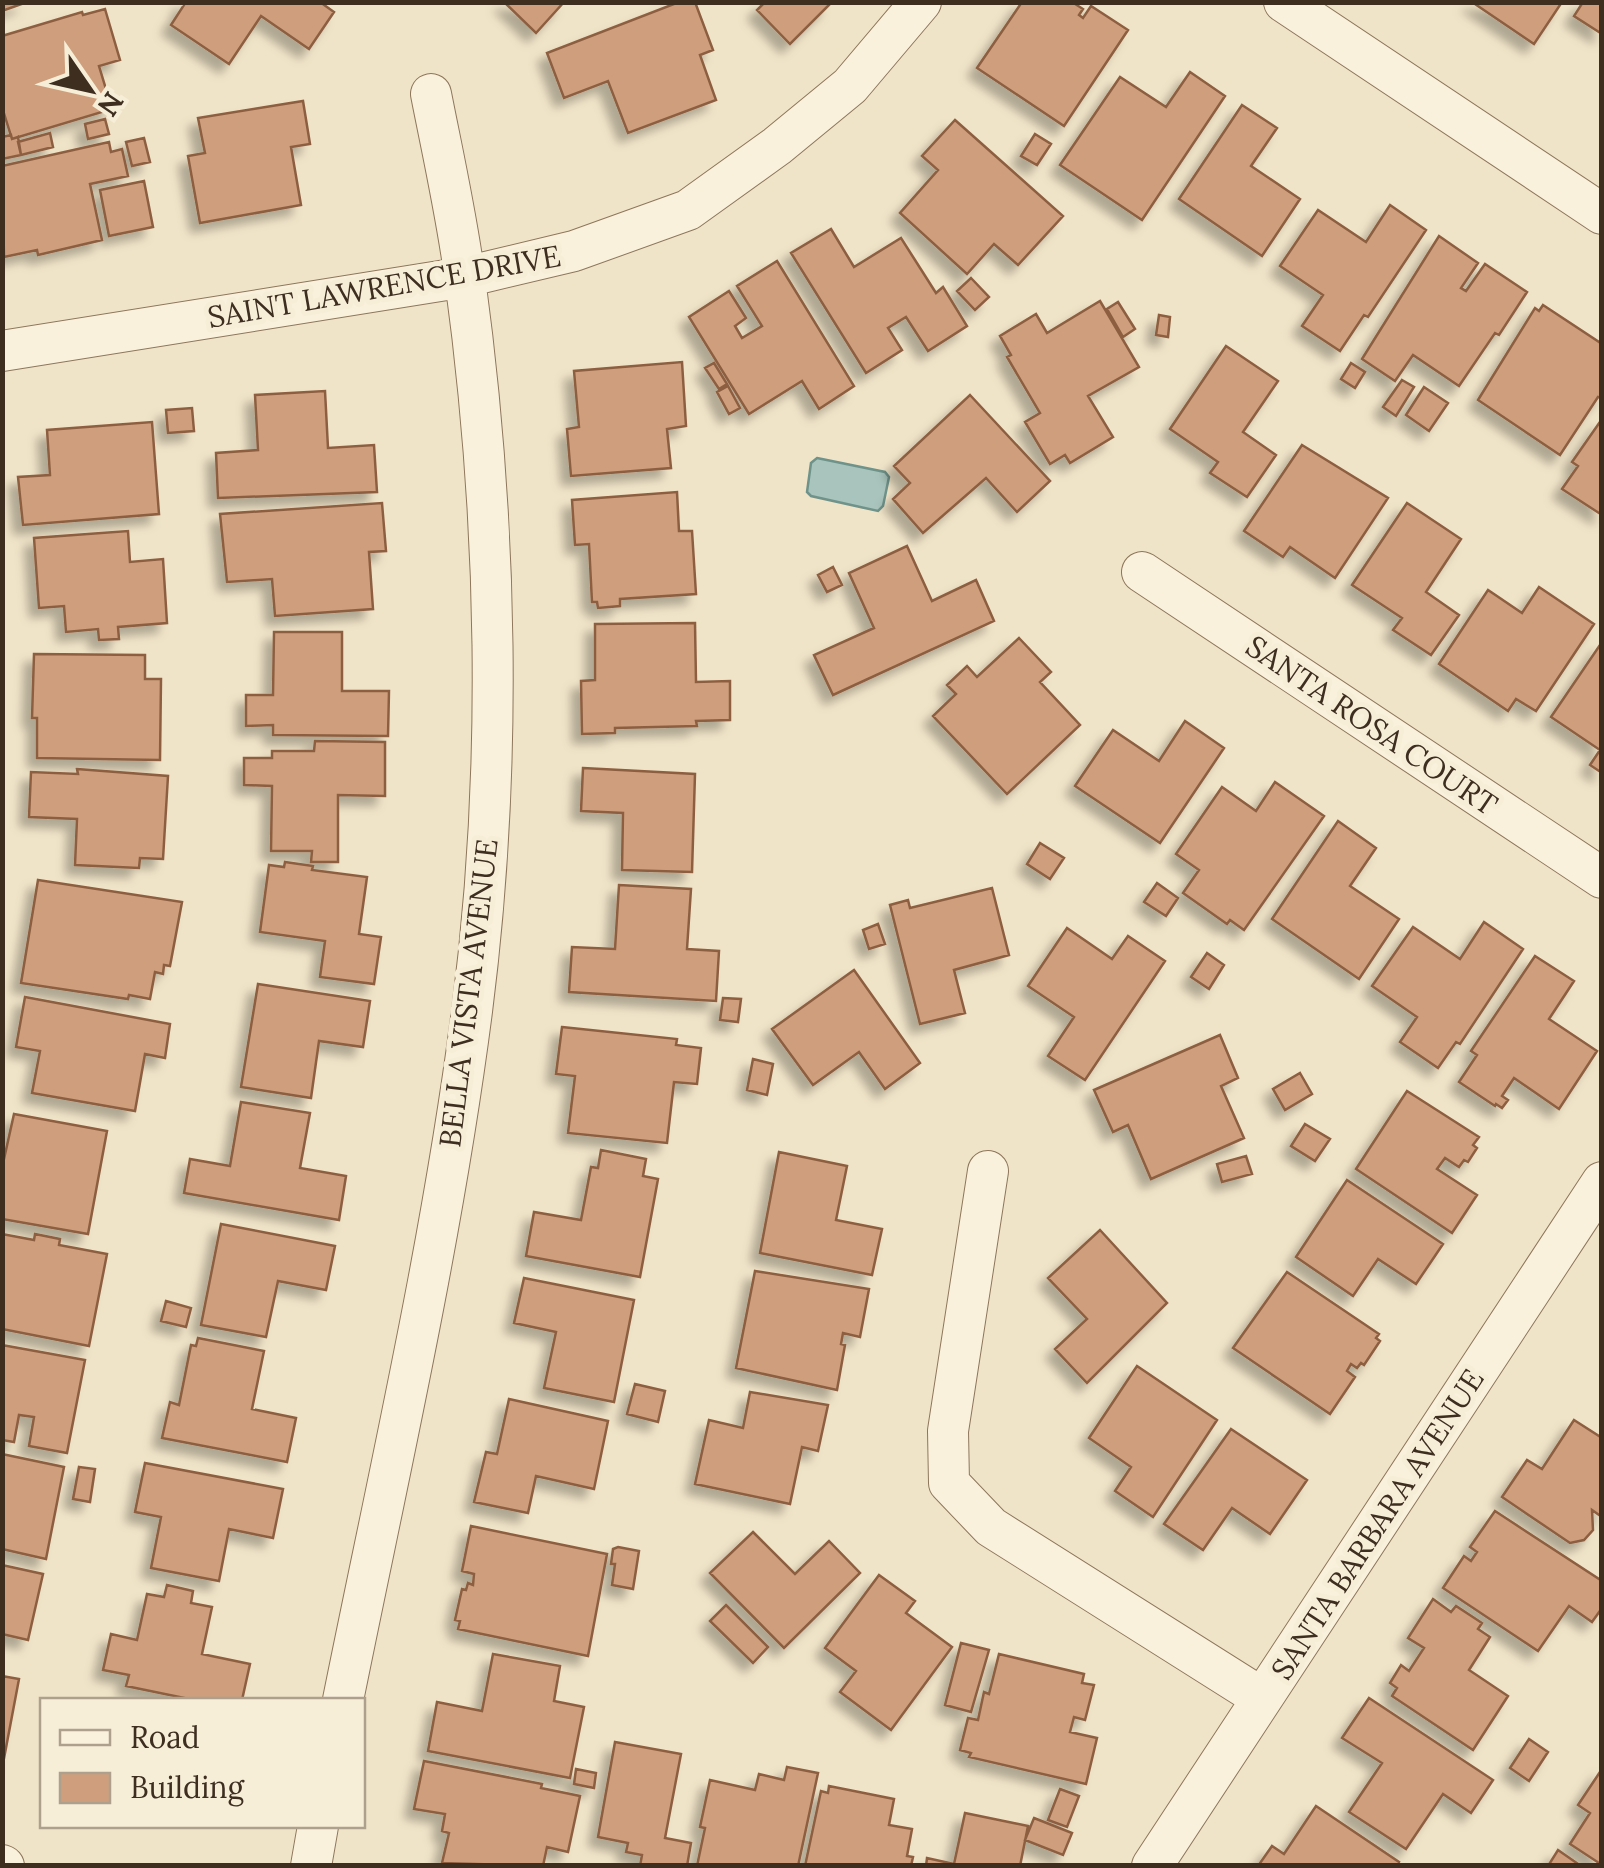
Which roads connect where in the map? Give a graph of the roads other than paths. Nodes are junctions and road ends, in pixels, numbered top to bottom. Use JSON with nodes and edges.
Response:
{"nodes":[{"id":1,"x":921,"y":2,"type":"edge"},
{"id":2,"x":1284,"y":2,"type":"edge"},
{"id":3,"x":431,"y":94,"type":"dead end"},
{"id":4,"x":1602,"y":214,"type":"edge"},
{"id":5,"x":465,"y":277,"type":"junction"},
{"id":6,"x":2,"y":351,"type":"edge"},
{"id":7,"x":1142,"y":572,"type":"dead end"},
{"id":8,"x":1602,"y":878,"type":"edge"},
{"id":9,"x":988,"y":1171,"type":"dead end"},
{"id":10,"x":1602,"y":1182,"type":"edge"},
{"id":11,"x":343,"y":1698,"type":"edge"},
{"id":12,"x":1262,"y":1698,"type":"junction"},
{"id":13,"x":318,"y":1828,"type":"edge"},
{"id":14,"x":311,"y":1866,"type":"edge"},
{"id":15,"x":1152,"y":1866,"type":"edge"}],
"edges":[{"from":1,"to":5,"type":"street","name":"SAINT LAWRENCE DRIVE"},
{"from":2,"to":4,"type":"street"},
{"from":3,"to":5,"type":"street","name":"BELLA VISTA AVENUE"},
{"from":5,"to":6,"type":"street","name":"SAINT LAWRENCE DRIVE"},
{"from":5,"to":11,"type":"street","name":"BELLA VISTA AVENUE"},
{"from":7,"to":8,"type":"street","name":"SANTA ROSA COURT"},
{"from":9,"to":12,"type":"street"},
{"from":10,"to":12,"type":"street","name":"SANTA BARBARA AVENUE"},
{"from":12,"to":15,"type":"street","name":"SANTA BARBARA AVENUE"},
{"from":13,"to":14,"type":"street"}]}
